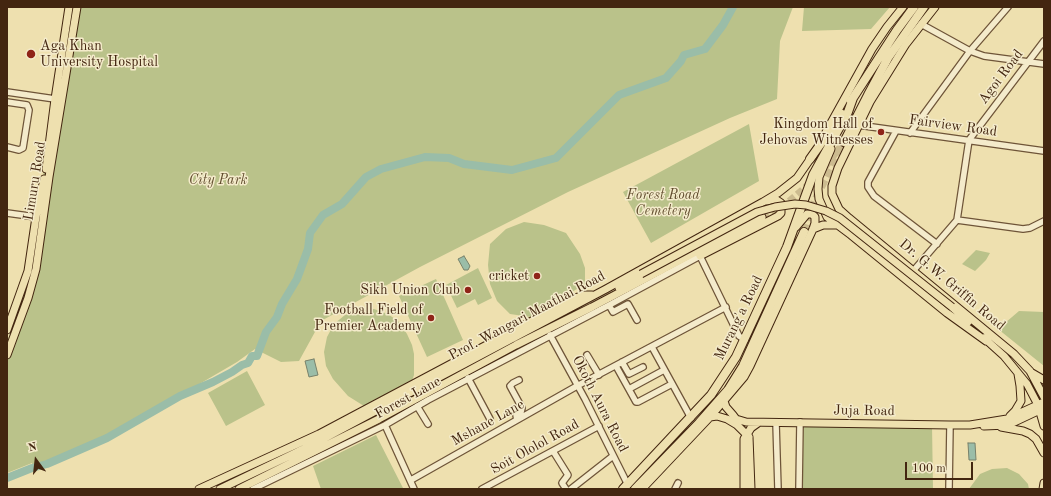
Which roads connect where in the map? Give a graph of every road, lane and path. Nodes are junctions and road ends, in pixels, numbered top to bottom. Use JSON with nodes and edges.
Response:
{"nodes":[{"id":1,"x":69,"y":7,"type":"edge"},
{"id":2,"x":77,"y":7,"type":"edge"},
{"id":3,"x":902,"y":7,"type":"edge"},
{"id":4,"x":914,"y":7,"type":"edge"},
{"id":5,"x":924,"y":7,"type":"edge"},
{"id":6,"x":935,"y":7,"type":"edge"},
{"id":7,"x":1008,"y":7,"type":"edge"},
{"id":8,"x":921,"y":24,"type":"junction"},
{"id":9,"x":1044,"y":41,"type":"edge"},
{"id":10,"x":970,"y":51,"type":"junction"},
{"id":11,"x":1027,"y":62,"type":"junction"},
{"id":12,"x":1044,"y":64,"type":"edge"},
{"id":13,"x":7,"y":92,"type":"edge"},
{"id":14,"x":853,"y":98,"type":"junction"},
{"id":15,"x":58,"y":100,"type":"junction"},
{"id":16,"x":7,"y":102,"type":"edge"},
{"id":17,"x":858,"y":125,"type":"junction"},
{"id":18,"x":896,"y":131,"type":"junction"},
{"id":19,"x":837,"y":132,"type":"junction"},
{"id":20,"x":910,"y":132,"type":"junction"},
{"id":21,"x":824,"y":138,"type":"joint"},
{"id":22,"x":969,"y":140,"type":"junction"},
{"id":23,"x":844,"y":142,"type":"dead end"},
{"id":24,"x":7,"y":147,"type":"edge"},
{"id":25,"x":1044,"y":151,"type":"edge"},
{"id":26,"x":810,"y":159,"type":"junction"},
{"id":27,"x":763,"y":202,"type":"junction"},
{"id":28,"x":7,"y":213,"type":"edge"},
{"id":29,"x":36,"y":217,"type":"junction"},
{"id":30,"x":762,"y":217,"type":"tunnel mouth"},
{"id":31,"x":849,"y":218,"type":"junction"},
{"id":32,"x":957,"y":220,"type":"junction"},
{"id":33,"x":1044,"y":221,"type":"edge"},
{"id":34,"x":839,"y":227,"type":"junction"},
{"id":35,"x":795,"y":228,"type":"junction"},
{"id":36,"x":813,"y":229,"type":"junction"},
{"id":37,"x":804,"y":232,"type":"tunnel mouth"},
{"id":38,"x":937,"y":244,"type":"junction"},
{"id":39,"x":700,"y":256,"type":"junction"},
{"id":40,"x":914,"y":270,"type":"junction"},
{"id":41,"x":641,"y":274,"type":"junction"},
{"id":42,"x":606,"y":289,"type":"junction"},
{"id":43,"x":594,"y":295,"type":"junction"},
{"id":44,"x":624,"y":297,"type":"junction"},
{"id":45,"x":628,"y":304,"type":"junction"},
{"id":46,"x":609,"y":305,"type":"junction"},
{"id":47,"x":726,"y":307,"type":"junction"},
{"id":48,"x":952,"y":307,"type":"junction"},
{"id":49,"x":594,"y":312,"type":"joint"},
{"id":50,"x":577,"y":314,"type":"junction"},
{"id":51,"x":637,"y":320,"type":"dead end"},
{"id":52,"x":7,"y":330,"type":"edge"},
{"id":53,"x":992,"y":334,"type":"junction"},
{"id":54,"x":550,"y":335,"type":"junction"},
{"id":55,"x":745,"y":340,"type":"junction"},
{"id":56,"x":986,"y":340,"type":"junction"},
{"id":57,"x":652,"y":347,"type":"junction"},
{"id":58,"x":7,"y":355,"type":"edge"},
{"id":59,"x":588,"y":355,"type":"dead end"},
{"id":60,"x":622,"y":362,"type":"junction"},
{"id":61,"x":616,"y":366,"type":"junction"},
{"id":62,"x":643,"y":368,"type":"dead end"},
{"id":63,"x":664,"y":370,"type":"junction"},
{"id":64,"x":1017,"y":370,"type":"junction"},
{"id":65,"x":1030,"y":371,"type":"junction"},
{"id":66,"x":599,"y":375,"type":"junction"},
{"id":67,"x":468,"y":378,"type":"junction"},
{"id":68,"x":519,"y":380,"type":"dead end"},
{"id":69,"x":1044,"y":380,"type":"edge"},
{"id":70,"x":672,"y":384,"type":"junction"},
{"id":71,"x":577,"y":386,"type":"junction"},
{"id":72,"x":629,"y":389,"type":"junction"},
{"id":73,"x":729,"y":391,"type":"junction"},
{"id":74,"x":1044,"y":397,"type":"edge"},
{"id":75,"x":724,"y":401,"type":"junction"},
{"id":76,"x":417,"y":406,"type":"junction"},
{"id":77,"x":1041,"y":407,"type":"edge"},
{"id":78,"x":710,"y":417,"type":"junction"},
{"id":79,"x":692,"y":418,"type":"junction"},
{"id":80,"x":490,"y":419,"type":"dead end"},
{"id":81,"x":1007,"y":419,"type":"junction"},
{"id":82,"x":517,"y":420,"type":"junction"},
{"id":83,"x":800,"y":422,"type":"junction"},
{"id":84,"x":758,"y":423,"type":"junction"},
{"id":85,"x":767,"y":423,"type":"junction"},
{"id":86,"x":776,"y":423,"type":"junction"},
{"id":87,"x":428,"y":424,"type":"dead end"},
{"id":88,"x":384,"y":425,"type":"junction"},
{"id":89,"x":950,"y":425,"type":"junction"},
{"id":90,"x":970,"y":425,"type":"junction"},
{"id":91,"x":599,"y":426,"type":"junction"},
{"id":92,"x":1044,"y":426,"type":"edge"},
{"id":93,"x":996,"y":427,"type":"junction"},
{"id":94,"x":748,"y":436,"type":"junction"},
{"id":95,"x":554,"y":450,"type":"junction"},
{"id":96,"x":1044,"y":453,"type":"edge"},
{"id":97,"x":613,"y":456,"type":"junction"},
{"id":98,"x":411,"y":480,"type":"junction"},
{"id":99,"x":1044,"y":483,"type":"edge"},
{"id":100,"x":678,"y":484,"type":"dead end"},
{"id":101,"x":494,"y":486,"type":"edge"},
{"id":102,"x":629,"y":488,"type":"edge"},
{"id":103,"x":198,"y":489,"type":"edge"},
{"id":104,"x":220,"y":489,"type":"edge"},
{"id":105,"x":239,"y":489,"type":"edge"},
{"id":106,"x":252,"y":489,"type":"edge"},
{"id":107,"x":414,"y":489,"type":"edge"},
{"id":108,"x":482,"y":489,"type":"edge"},
{"id":109,"x":566,"y":489,"type":"edge"},
{"id":110,"x":571,"y":489,"type":"edge"},
{"id":111,"x":642,"y":489,"type":"edge"},
{"id":112,"x":675,"y":489,"type":"edge"},
{"id":113,"x":744,"y":489,"type":"edge"},
{"id":114,"x":751,"y":489,"type":"edge"},
{"id":115,"x":778,"y":489,"type":"edge"},
{"id":116,"x":799,"y":489,"type":"edge"},
{"id":117,"x":949,"y":489,"type":"edge"},
{"id":118,"x":1043,"y":489,"type":"edge"}],
"edges":[{"from":1,"to":15,"type":"main road","name":"Limuru Road"},
{"from":2,"to":15,"type":"main road","name":"Limuru Road"},
{"from":3,"to":26,"type":"main road"},
{"from":4,"to":14,"type":"highway","name":"Murang'a Road"},
{"from":5,"to":23,"type":"highway"},
{"from":6,"to":8,"type":"main road"},
{"from":7,"to":10,"type":"street"},
{"from":8,"to":10,"type":"street"},
{"from":8,"to":17,"type":"main road"},
{"from":9,"to":11,"type":"street","name":"Agoi Road"},
{"from":10,"to":11,"type":"street"},
{"from":10,"to":20,"type":"street"},
{"from":11,"to":12,"type":"street"},
{"from":11,"to":22,"type":"street","name":"Agoi Road"},
{"from":13,"to":15,"type":"street"},
{"from":14,"to":19,"type":"highway","name":"Murang'a Road"},
{"from":14,"to":21,"type":"highway","name":"Murang'a Road"},
{"from":15,"to":29,"type":"main road","name":"Limuru Road"},
{"from":15,"to":58,"type":"main road","name":"Limuru Road"},
{"from":16,"to":24,"type":"street"},
{"from":17,"to":18,"type":"street","name":"Fairview Road"},
{"from":17,"to":31,"type":"main road","name":"Dr. G.W. Griffin Road"},
{"from":18,"to":20,"type":"street","name":"Fairview Road"},
{"from":18,"to":38,"type":"street"},
{"from":19,"to":34,"type":"main road","name":"Murang'a Road"},
{"from":19,"to":35,"type":"highway","name":"Murang'a Road"},
{"from":20,"to":22,"type":"street","name":"Fairview Road"},
{"from":21,"to":26,"type":"highway","name":"Prof. Wangari Maathai Road"},
{"from":22,"to":25,"type":"street","name":"Fairview Road"},
{"from":22,"to":32,"type":"street","name":"Agoi Road"},
{"from":26,"to":27,"type":"main road","name":"Prof. Wangari Maathai Road"},
{"from":27,"to":39,"type":"main road"},
{"from":27,"to":42,"type":"main road","name":"Prof. Wangari Maathai Road"},
{"from":28,"to":29,"type":"street"},
{"from":29,"to":52,"type":"main road","name":"Limuru Road"},
{"from":30,"to":50,"type":"main road","name":"Prof. Wangari Maathai Road"},
{"from":31,"to":34,"type":"main road"},
{"from":31,"to":40,"type":"main road","name":"Dr. G.W. Griffin Road"},
{"from":32,"to":33,"type":"street"},
{"from":32,"to":38,"type":"street"},
{"from":34,"to":36,"type":"main road"},
{"from":34,"to":56,"type":"main road","name":"Dr. G.W. Griffin Road"},
{"from":35,"to":36,"type":"main road"},
{"from":35,"to":55,"type":"highway","name":"Murang'a Road"},
{"from":36,"to":73,"type":"main road"},
{"from":37,"to":73,"type":"highway","name":"Murang'a Road"},
{"from":38,"to":40,"type":"street"},
{"from":39,"to":44,"type":"street","name":"Prof. Wangari Maathai Road"},
{"from":39,"to":47,"type":"street"},
{"from":40,"to":53,"type":"main road","name":"Dr. G.W. Griffin Road"},
{"from":41,"to":42,"type":"main road"},
{"from":41,"to":48,"type":"main road","bridge":true},
{"from":41,"to":50,"type":"main road"},
{"from":42,"to":43,"type":"main road","name":"Prof. Wangari Maathai Road"},
{"from":43,"to":103,"type":"main road"},
{"from":43,"to":104,"type":"main road","name":"Prof. Wangari Maathai Road"},
{"from":44,"to":45,"type":"street"},
{"from":44,"to":46,"type":"street","name":"Prof. Wangari Maathai Road"},
{"from":45,"to":46,"type":"street"},
{"from":45,"to":51,"type":"street"},
{"from":46,"to":49,"type":"street","name":"Prof. Wangari Maathai Road"},
{"from":47,"to":55,"type":"street"},
{"from":47,"to":57,"type":"street","name":"Mshane Lane"},
{"from":48,"to":53,"type":"main road"},
{"from":48,"to":56,"type":"main road","name":"Dr. G.W. Griffin Road"},
{"from":49,"to":54,"type":"street","name":"Forest Lane"},
{"from":50,"to":105,"type":"main road","name":"Prof. Wangari Maathai Road"},
{"from":53,"to":65,"type":"main road","name":"Dr. G.W. Griffin Road"},
{"from":54,"to":67,"type":"street","name":"Forest Lane"},
{"from":54,"to":71,"type":"street","name":"Okoth Aura Road"},
{"from":55,"to":79,"type":"highway","name":"Murang'a Road"},
{"from":56,"to":64,"type":"main road","name":"Dr. G.W. Griffin Road"},
{"from":57,"to":60,"type":"street","name":"Mshane Lane"},
{"from":57,"to":63,"type":"street"},
{"from":59,"to":66,"type":"street"},
{"from":60,"to":61,"type":"street","name":"Mshane Lane"},
{"from":60,"to":62,"type":"street"},
{"from":61,"to":66,"type":"street","name":"Mshane Lane"},
{"from":61,"to":72,"type":"street"},
{"from":63,"to":70,"type":"street"},
{"from":63,"to":72,"type":"street"},
{"from":64,"to":77,"type":"main road","name":"Dr. G.W. Griffin Road"},
{"from":64,"to":81,"type":"main road"},
{"from":65,"to":69,"type":"main road"},
{"from":65,"to":74,"type":"main road","name":"Dr. G.W. Griffin Road"},
{"from":66,"to":71,"type":"street","name":"Mshane Lane"},
{"from":67,"to":76,"type":"street","name":"Forest Lane"},
{"from":67,"to":80,"type":"street"},
{"from":68,"to":82,"type":"street"},
{"from":70,"to":72,"type":"street"},
{"from":70,"to":79,"type":"street"},
{"from":71,"to":82,"type":"street","name":"Mshane Lane"},
{"from":71,"to":91,"type":"street","name":"Okoth Aura Road"},
{"from":73,"to":75,"type":"main road","name":"Murang'a Road"},
{"from":73,"to":102,"type":"highway","name":"Murang'a Road"},
{"from":75,"to":78,"type":"main road","name":"Murang'a Road"},
{"from":75,"to":84,"type":"main road","name":"Juja Road"},
{"from":76,"to":87,"type":"street"},
{"from":76,"to":88,"type":"street","name":"Forest Lane"},
{"from":77,"to":81,"type":"main road","name":"Juja Road"},
{"from":77,"to":92,"type":"main road","name":"Dr. G.W. Griffin Road"},
{"from":77,"to":93,"type":"main road","name":"Juja Road"},
{"from":78,"to":94,"type":"main road"},
{"from":78,"to":111,"type":"main road","name":"Murang'a Road"},
{"from":79,"to":102,"type":"highway","name":"Murang'a Road"},
{"from":81,"to":90,"type":"main road","name":"Juja Road"},
{"from":82,"to":98,"type":"street","name":"Mshane Lane"},
{"from":83,"to":86,"type":"main road","name":"Juja Road"},
{"from":83,"to":89,"type":"main road","name":"Juja Road"},
{"from":83,"to":116,"type":"street"},
{"from":84,"to":85,"type":"main road","name":"Juja Road"},
{"from":84,"to":94,"type":"main road"},
{"from":85,"to":86,"type":"main road","name":"Juja Road"},
{"from":85,"to":94,"type":"main road"},
{"from":86,"to":115,"type":"street"},
{"from":88,"to":98,"type":"street"},
{"from":88,"to":106,"type":"street","name":"Forest Lane"},
{"from":89,"to":90,"type":"main road","name":"Juja Road"},
{"from":89,"to":117,"type":"street"},
{"from":90,"to":93,"type":"main road","name":"Juja Road"},
{"from":91,"to":95,"type":"street","name":"Soit Ololol Road"},
{"from":91,"to":97,"type":"street","name":"Okoth Aura Road"},
{"from":93,"to":96,"type":"main road"},
{"from":94,"to":113,"type":"main road"},
{"from":94,"to":114,"type":"main road"},
{"from":95,"to":101,"type":"street","name":"Soit Ololol Road"},
{"from":95,"to":109,"type":"street"},
{"from":97,"to":102,"type":"street","name":"Okoth Aura Road"},
{"from":97,"to":110,"type":"street"},
{"from":98,"to":107,"type":"street"},
{"from":99,"to":118,"type":"main road"},
{"from":100,"to":112,"type":"street"},
{"from":101,"to":108,"type":"street","name":"Soit Ololol Road"}]}
